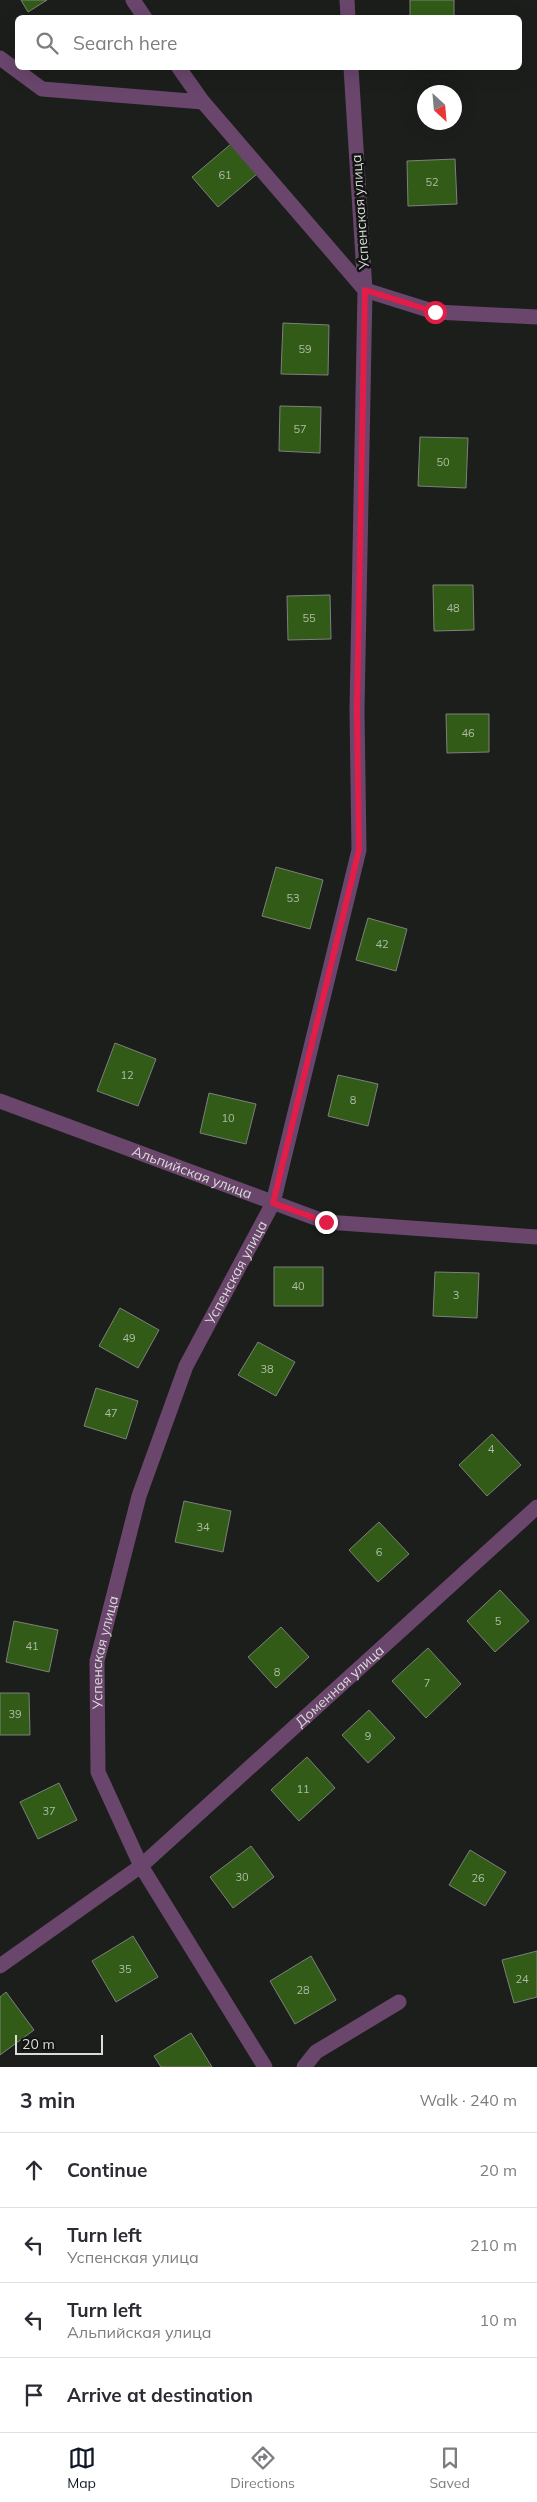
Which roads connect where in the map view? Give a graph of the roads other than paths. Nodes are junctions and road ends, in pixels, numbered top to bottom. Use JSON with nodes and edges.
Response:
{"nodes":[{"id":1,"x":133,"y":0,"type":"edge"},
{"id":2,"x":347,"y":0,"type":"edge"},
{"id":3,"x":143,"y":15,"type":"edge"},
{"id":4,"x":348,"y":15,"type":"edge"},
{"id":5,"x":0,"y":58,"type":"edge"},
{"id":6,"x":15,"y":69,"type":"edge"},
{"id":7,"x":16,"y":70,"type":"edge"},
{"id":8,"x":180,"y":70,"type":"edge"},
{"id":9,"x":351,"y":70,"type":"edge"},
{"id":10,"x":203,"y":102,"type":"junction"},
{"id":11,"x":365,"y":290,"type":"junction"},
{"id":12,"x":537,"y":317,"type":"edge"},
{"id":13,"x":0,"y":1101,"type":"edge"},
{"id":14,"x":273,"y":1203,"type":"junction"},
{"id":15,"x":537,"y":1237,"type":"edge"},
{"id":16,"x":537,"y":1508,"type":"edge"},
{"id":17,"x":141,"y":1866,"type":"junction"},
{"id":18,"x":0,"y":1966,"type":"edge"},
{"id":19,"x":399,"y":2002,"type":"dead end"},
{"id":20,"x":265,"y":2067,"type":"edge"},
{"id":21,"x":304,"y":2067,"type":"edge"}],
"edges":[{"from":1,"to":3,"type":"street"},
{"from":2,"to":4,"type":"street"},
{"from":5,"to":6,"type":"street"},
{"from":7,"to":10,"type":"street"},
{"from":8,"to":10,"type":"street"},
{"from":9,"to":11,"type":"street","name":"Успенская улица"},
{"from":10,"to":11,"type":"street"},
{"from":11,"to":12,"type":"street"},
{"from":11,"to":14,"type":"street","name":"Успенская улица"},
{"from":13,"to":14,"type":"street","name":"Альпийская улица"},
{"from":14,"to":15,"type":"street","name":"Альпийская улица"},
{"from":14,"to":17,"type":"street","name":"Успенская улица"},
{"from":16,"to":17,"type":"street","name":"Доменная улица"},
{"from":17,"to":18,"type":"street","name":"Доменная улица"},
{"from":17,"to":20,"type":"street","name":"Успенская улица"},
{"from":19,"to":21,"type":"street"}]}
